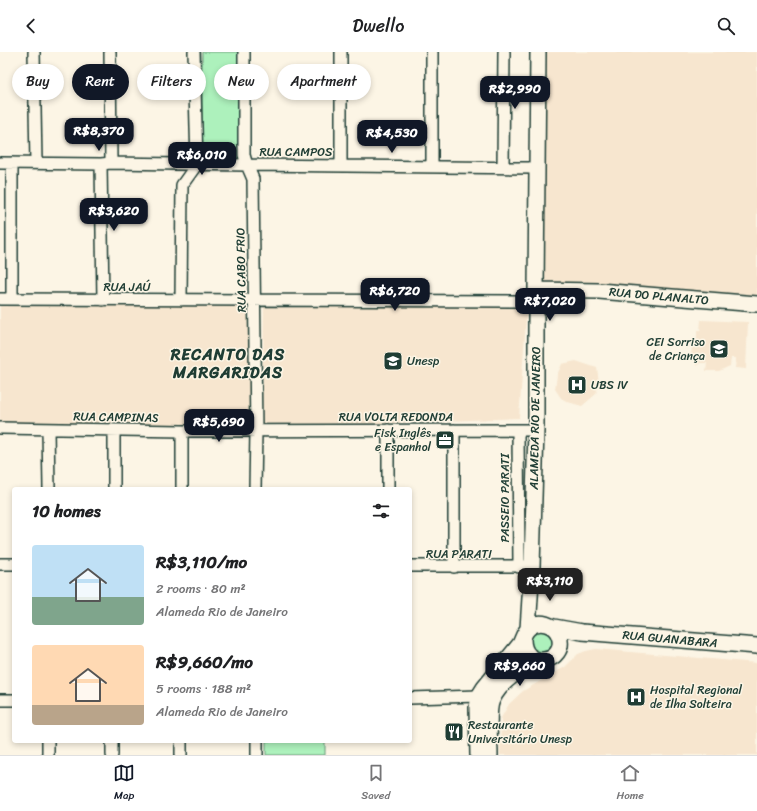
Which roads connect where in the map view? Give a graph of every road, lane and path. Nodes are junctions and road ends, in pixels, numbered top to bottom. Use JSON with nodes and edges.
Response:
{"nodes":[{"id":1,"x":34,"y":52,"type":"edge"},
{"id":2,"x":110,"y":52,"type":"edge"},
{"id":3,"x":194,"y":52,"type":"edge"},
{"id":4,"x":244,"y":52,"type":"edge"},
{"id":5,"x":341,"y":52,"type":"edge"},
{"id":6,"x":432,"y":52,"type":"edge"},
{"id":7,"x":504,"y":52,"type":"edge"},
{"id":8,"x":538,"y":52,"type":"edge"},
{"id":9,"x":0,"y":163,"type":"edge"},
{"id":10,"x":12,"y":163,"type":"junction"},
{"id":11,"x":36,"y":163,"type":"junction"},
{"id":12,"x":106,"y":163,"type":"junction"},
{"id":13,"x":197,"y":164,"type":"junction"},
{"id":14,"x":247,"y":165,"type":"junction"},
{"id":15,"x":342,"y":165,"type":"junction"},
{"id":16,"x":432,"y":166,"type":"junction"},
{"id":17,"x":502,"y":167,"type":"junction"},
{"id":18,"x":538,"y":168,"type":"junction"},
{"id":19,"x":536,"y":296,"type":"junction"},
{"id":20,"x":0,"y":299,"type":"edge"},
{"id":21,"x":12,"y":299,"type":"junction"},
{"id":22,"x":103,"y":300,"type":"junction"},
{"id":23,"x":181,"y":300,"type":"junction"},
{"id":24,"x":255,"y":300,"type":"junction"},
{"id":25,"x":757,"y":304,"type":"edge"},
{"id":26,"x":0,"y":428,"type":"edge"},
{"id":27,"x":48,"y":429,"type":"junction"},
{"id":28,"x":114,"y":430,"type":"junction"},
{"id":29,"x":388,"y":430,"type":"junction"},
{"id":30,"x":454,"y":430,"type":"junction"},
{"id":31,"x":518,"y":430,"type":"junction"},
{"id":32,"x":536,"y":430,"type":"junction"},
{"id":33,"x":182,"y":431,"type":"junction"},
{"id":34,"x":256,"y":431,"type":"junction"},
{"id":35,"x":49,"y":487,"type":"edge"},
{"id":36,"x":114,"y":487,"type":"edge"},
{"id":37,"x":182,"y":487,"type":"edge"},
{"id":38,"x":255,"y":487,"type":"edge"},
{"id":39,"x":388,"y":487,"type":"edge"},
{"id":40,"x":0,"y":564,"type":"edge"},
{"id":41,"x":12,"y":564,"type":"edge"},
{"id":42,"x":412,"y":566,"type":"edge"},
{"id":43,"x":454,"y":566,"type":"junction"},
{"id":44,"x":525,"y":566,"type":"junction"},
{"id":45,"x":530,"y":592,"type":"junction"},
{"id":46,"x":551,"y":626,"type":"junction"},
{"id":47,"x":582,"y":632,"type":"junction"},
{"id":48,"x":525,"y":634,"type":"junction"},
{"id":49,"x":757,"y":646,"type":"edge"},
{"id":50,"x":559,"y":648,"type":"junction"},
{"id":51,"x":538,"y":660,"type":"junction"},
{"id":52,"x":479,"y":696,"type":"junction"},
{"id":53,"x":412,"y":698,"type":"edge"},
{"id":54,"x":0,"y":700,"type":"edge"},
{"id":55,"x":12,"y":700,"type":"edge"},
{"id":56,"x":48,"y":743,"type":"edge"},
{"id":57,"x":112,"y":743,"type":"edge"},
{"id":58,"x":180,"y":743,"type":"edge"},
{"id":59,"x":257,"y":743,"type":"edge"},
{"id":60,"x":48,"y":755,"type":"edge"},
{"id":61,"x":112,"y":755,"type":"edge"},
{"id":62,"x":181,"y":755,"type":"edge"},
{"id":63,"x":257,"y":755,"type":"edge"},
{"id":64,"x":478,"y":755,"type":"edge"},
{"id":65,"x":490,"y":755,"type":"edge"}],
"edges":[{"from":1,"to":11,"type":"street"},
{"from":2,"to":12,"type":"street"},
{"from":3,"to":13,"type":"street"},
{"from":4,"to":14,"type":"street","name":"RUA CABO FRIO"},
{"from":5,"to":15,"type":"street"},
{"from":6,"to":16,"type":"street"},
{"from":7,"to":17,"type":"street"},
{"from":8,"to":18,"type":"street","name":"ALAMEDA RIO DE JANEIRO"},
{"from":9,"to":10,"type":"street","name":"RUA CAMPOS"},
{"from":10,"to":11,"type":"street","name":"RUA CAMPOS"},
{"from":10,"to":21,"type":"street"},
{"from":11,"to":12,"type":"street","name":"RUA CAMPOS"},
{"from":12,"to":13,"type":"street","name":"RUA CAMPOS"},
{"from":12,"to":22,"type":"street"},
{"from":13,"to":14,"type":"street","name":"RUA CAMPOS"},
{"from":13,"to":23,"type":"street"},
{"from":14,"to":15,"type":"street","name":"RUA CAMPOS"},
{"from":14,"to":24,"type":"street","name":"RUA CABO FRIO"},
{"from":15,"to":16,"type":"street","name":"RUA CAMPOS"},
{"from":16,"to":17,"type":"street","name":"RUA CAMPOS"},
{"from":17,"to":18,"type":"street","name":"RUA CAMPOS"},
{"from":18,"to":19,"type":"street","name":"ALAMEDA RIO DE JANEIRO"},
{"from":19,"to":24,"type":"street","name":"RUA JAÚ"},
{"from":19,"to":25,"type":"street","name":"RUA DO PLANALTO"},
{"from":19,"to":32,"type":"street","name":"ALAMEDA RIO DE JANEIRO"},
{"from":20,"to":21,"type":"street","name":"RUA JAÚ"},
{"from":21,"to":22,"type":"street","name":"RUA JAÚ"},
{"from":22,"to":23,"type":"street","name":"RUA JAÚ"},
{"from":23,"to":24,"type":"street","name":"RUA JAÚ"},
{"from":24,"to":34,"type":"street","name":"RUA CABO FRIO"},
{"from":26,"to":27,"type":"street","name":"RUA CAMPINAS"},
{"from":27,"to":28,"type":"street","name":"RUA CAMPINAS"},
{"from":27,"to":35,"type":"street"},
{"from":28,"to":33,"type":"street","name":"RUA CAMPINAS"},
{"from":28,"to":36,"type":"street"},
{"from":29,"to":30,"type":"street","name":"RUA VOLTA REDONDA"},
{"from":29,"to":34,"type":"street","name":"RUA VOLTA REDONDA"},
{"from":29,"to":39,"type":"street"},
{"from":30,"to":31,"type":"street","name":"RUA VOLTA REDONDA"},
{"from":30,"to":43,"type":"street"},
{"from":31,"to":32,"type":"street","name":"RUA VOLTA REDONDA"},
{"from":31,"to":44,"type":"street","name":"PASSEIO PARATI"},
{"from":32,"to":44,"type":"street","name":"ALAMEDA RIO DE JANEIRO"},
{"from":33,"to":34,"type":"street","name":"RUA CAMPINAS"},
{"from":33,"to":37,"type":"street"},
{"from":34,"to":38,"type":"street","name":"RUA CABO FRIO"},
{"from":40,"to":41,"type":"street"},
{"from":42,"to":43,"type":"street","name":"RUA PARATI"},
{"from":43,"to":44,"type":"street","name":"RUA PARATI"},
{"from":44,"to":45,"type":"street","name":"ALAMEDA RIO DE JANEIRO"},
{"from":45,"to":46,"type":"street","name":"ALAMEDA RIO DE JANEIRO"},
{"from":45,"to":48,"type":"street","name":"ALAMEDA RIO DE JANEIRO"},
{"from":46,"to":47,"type":"street","name":"RUA GUANABARA"},
{"from":46,"to":48,"type":"street"},
{"from":46,"to":50,"type":"street","name":"ALAMEDA RIO DE JANEIRO"},
{"from":47,"to":49,"type":"street","name":"RUA GUANABARA"},
{"from":47,"to":50,"type":"street"},
{"from":48,"to":51,"type":"street","name":"ALAMEDA RIO DE JANEIRO"},
{"from":48,"to":52,"type":"street"},
{"from":50,"to":51,"type":"street"},
{"from":51,"to":65,"type":"street"},
{"from":52,"to":53,"type":"street"},
{"from":52,"to":64,"type":"street"},
{"from":54,"to":55,"type":"street"},
{"from":56,"to":60,"type":"street"},
{"from":57,"to":61,"type":"street"},
{"from":58,"to":62,"type":"street"},
{"from":59,"to":63,"type":"street"}]}
